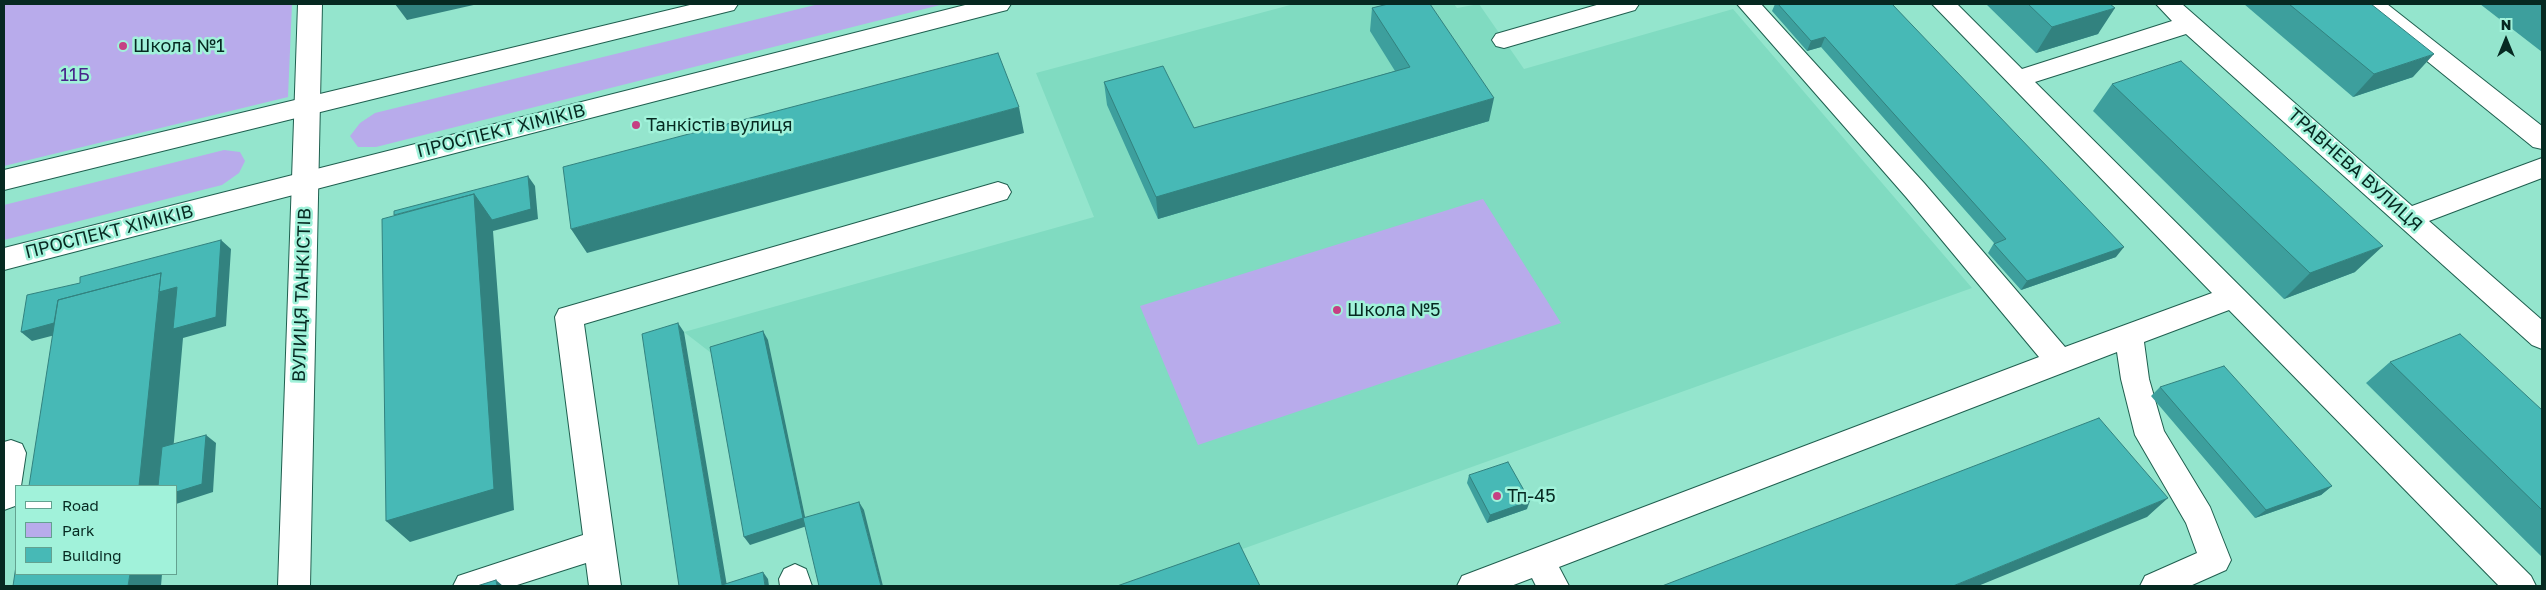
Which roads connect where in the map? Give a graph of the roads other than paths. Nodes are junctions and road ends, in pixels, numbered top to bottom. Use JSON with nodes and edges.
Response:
{"nodes":[{"id":1,"x":310,"y":4,"type":"edge"},
{"id":2,"x":726,"y":4,"type":"edge"},
{"id":3,"x":999,"y":4,"type":"edge"},
{"id":4,"x":1626,"y":4,"type":"edge"},
{"id":5,"x":1748,"y":4,"type":"edge"},
{"id":6,"x":1943,"y":4,"type":"edge"},
{"id":7,"x":2168,"y":4,"type":"edge"},
{"id":8,"x":2372,"y":4,"type":"edge"},
{"id":9,"x":2190,"y":24,"type":"junction"},
{"id":10,"x":1504,"y":40,"type":"dead end"},
{"id":11,"x":2017,"y":79,"type":"junction"},
{"id":12,"x":307,"y":106,"type":"junction"},
{"id":13,"x":2542,"y":140,"type":"edge"},
{"id":14,"x":2542,"y":168,"type":"edge"},
{"id":15,"x":4,"y":180,"type":"edge"},
{"id":16,"x":305,"y":182,"type":"junction"},
{"id":17,"x":998,"y":192,"type":"dead end"},
{"id":18,"x":2409,"y":218,"type":"junction"},
{"id":19,"x":4,"y":259,"type":"edge"},
{"id":20,"x":2233,"y":297,"type":"junction"},
{"id":21,"x":2129,"y":337,"type":"junction"},
{"id":22,"x":2542,"y":337,"type":"edge"},
{"id":23,"x":2060,"y":360,"type":"junction"},
{"id":24,"x":4,"y":455,"type":"edge"},
{"id":25,"x":4,"y":496,"type":"edge"},
{"id":26,"x":600,"y":544,"type":"junction"},
{"id":27,"x":1546,"y":574,"type":"edge"},
{"id":28,"x":294,"y":586,"type":"edge"},
{"id":29,"x":469,"y":586,"type":"edge"},
{"id":30,"x":605,"y":586,"type":"edge"},
{"id":31,"x":1473,"y":586,"type":"edge"},
{"id":32,"x":2156,"y":586,"type":"edge"},
{"id":33,"x":2520,"y":586,"type":"edge"}],
"edges":[{"from":1,"to":12,"type":"main road","name":"ВУЛИЦЯ ТАНКІСТІВ"},
{"from":2,"to":12,"type":"main road"},
{"from":3,"to":16,"type":"main road","name":"ПРОСПЕКТ ХІМІКІВ"},
{"from":4,"to":10,"type":"main road"},
{"from":5,"to":23,"type":"main road"},
{"from":6,"to":11,"type":"main road"},
{"from":7,"to":9,"type":"main road","name":"ТРАВНЕВА ВУЛИЦЯ"},
{"from":8,"to":13,"type":"main road"},
{"from":9,"to":11,"type":"main road"},
{"from":9,"to":18,"type":"main road","name":"ТРАВНЕВА ВУЛИЦЯ"},
{"from":11,"to":20,"type":"main road"},
{"from":12,"to":15,"type":"main road"},
{"from":12,"to":16,"type":"main road","name":"ВУЛИЦЯ ТАНКІСТІВ"},
{"from":14,"to":18,"type":"main road"},
{"from":16,"to":19,"type":"main road","name":"ПРОСПЕКТ ХІМІКІВ"},
{"from":16,"to":28,"type":"main road","name":"ВУЛИЦЯ ТАНКІСТІВ"},
{"from":17,"to":26,"type":"main road"},
{"from":18,"to":22,"type":"main road","name":"ТРАВНЕВА ВУЛИЦЯ"},
{"from":20,"to":21,"type":"main road"},
{"from":20,"to":33,"type":"main road"},
{"from":21,"to":23,"type":"main road"},
{"from":21,"to":32,"type":"main road"},
{"from":23,"to":27,"type":"main road"},
{"from":24,"to":25,"type":"main road"},
{"from":26,"to":29,"type":"main road"},
{"from":26,"to":30,"type":"main road"},
{"from":27,"to":31,"type":"main road"}]}
